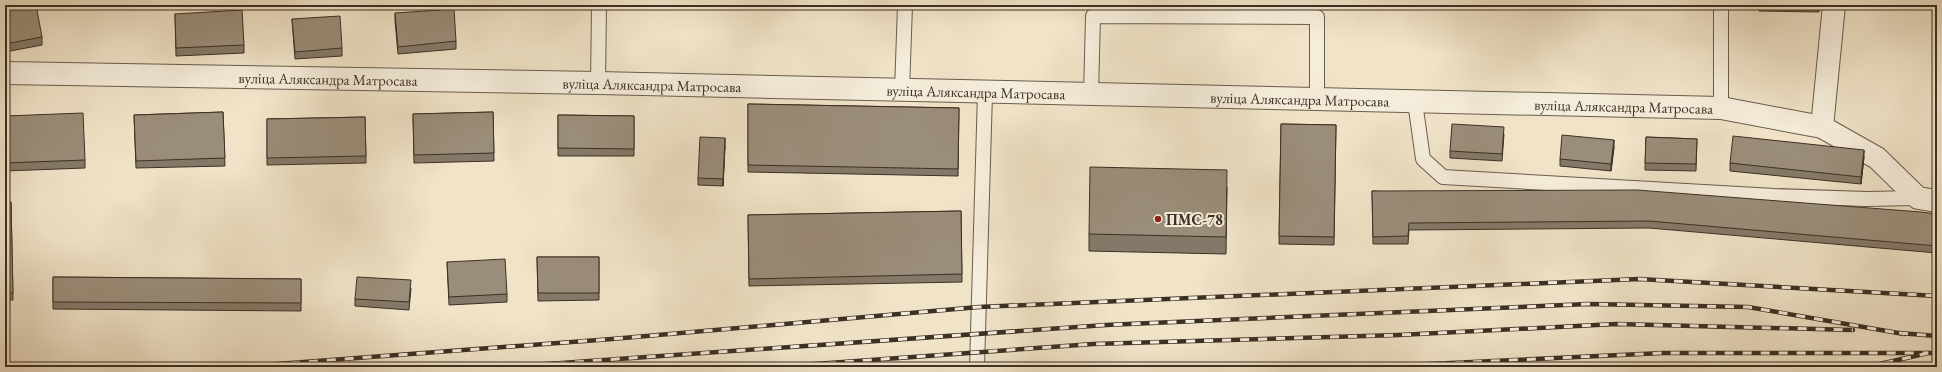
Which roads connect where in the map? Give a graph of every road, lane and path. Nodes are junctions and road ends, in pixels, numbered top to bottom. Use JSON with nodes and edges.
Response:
{"nodes":[{"id":1,"x":599,"y":5,"type":"edge"},
{"id":2,"x":905,"y":5,"type":"edge"},
{"id":3,"x":1721,"y":5,"type":"edge"},
{"id":4,"x":1834,"y":5,"type":"edge"},
{"id":5,"x":5,"y":73,"type":"edge"},
{"id":6,"x":598,"y":83,"type":"junction"},
{"id":7,"x":902,"y":91,"type":"junction"},
{"id":8,"x":986,"y":93,"type":"junction"},
{"id":9,"x":1091,"y":95,"type":"junction"},
{"id":10,"x":1317,"y":100,"type":"junction"},
{"id":11,"x":1415,"y":102,"type":"junction"},
{"id":12,"x":1721,"y":108,"type":"junction"},
{"id":13,"x":1822,"y":127,"type":"junction"},
{"id":14,"x":1928,"y":199,"type":"edge"},
{"id":15,"x":977,"y":367,"type":"edge"}],
"edges":[{"from":1,"to":6,"type":"lane"},
{"from":2,"to":7,"type":"lane"},
{"from":3,"to":12,"type":"lane"},
{"from":4,"to":13,"type":"street"},
{"from":5,"to":6,"type":"street","name":"вуліца Аляксандра Матросава"},
{"from":6,"to":7,"type":"street","name":"вуліца Аляксандра Матросава"},
{"from":7,"to":8,"type":"street","name":"вуліца Аляксандра Матросава"},
{"from":8,"to":9,"type":"street","name":"вуліца Аляксандра Матросава"},
{"from":8,"to":15,"type":"lane"},
{"from":9,"to":10,"type":"street","name":"вуліца Аляксандра Матросава"},
{"from":9,"to":10,"type":"lane"},
{"from":10,"to":11,"type":"street","name":"вуліца Аляксандра Матросава"},
{"from":11,"to":12,"type":"street","name":"вуліца Аляксандра Матросава"},
{"from":11,"to":14,"type":"lane"},
{"from":12,"to":13,"type":"street","name":"вуліца Аляксандра Матросава"},
{"from":13,"to":14,"type":"street","name":"вуліца Аляксандра Матросава"}]}
